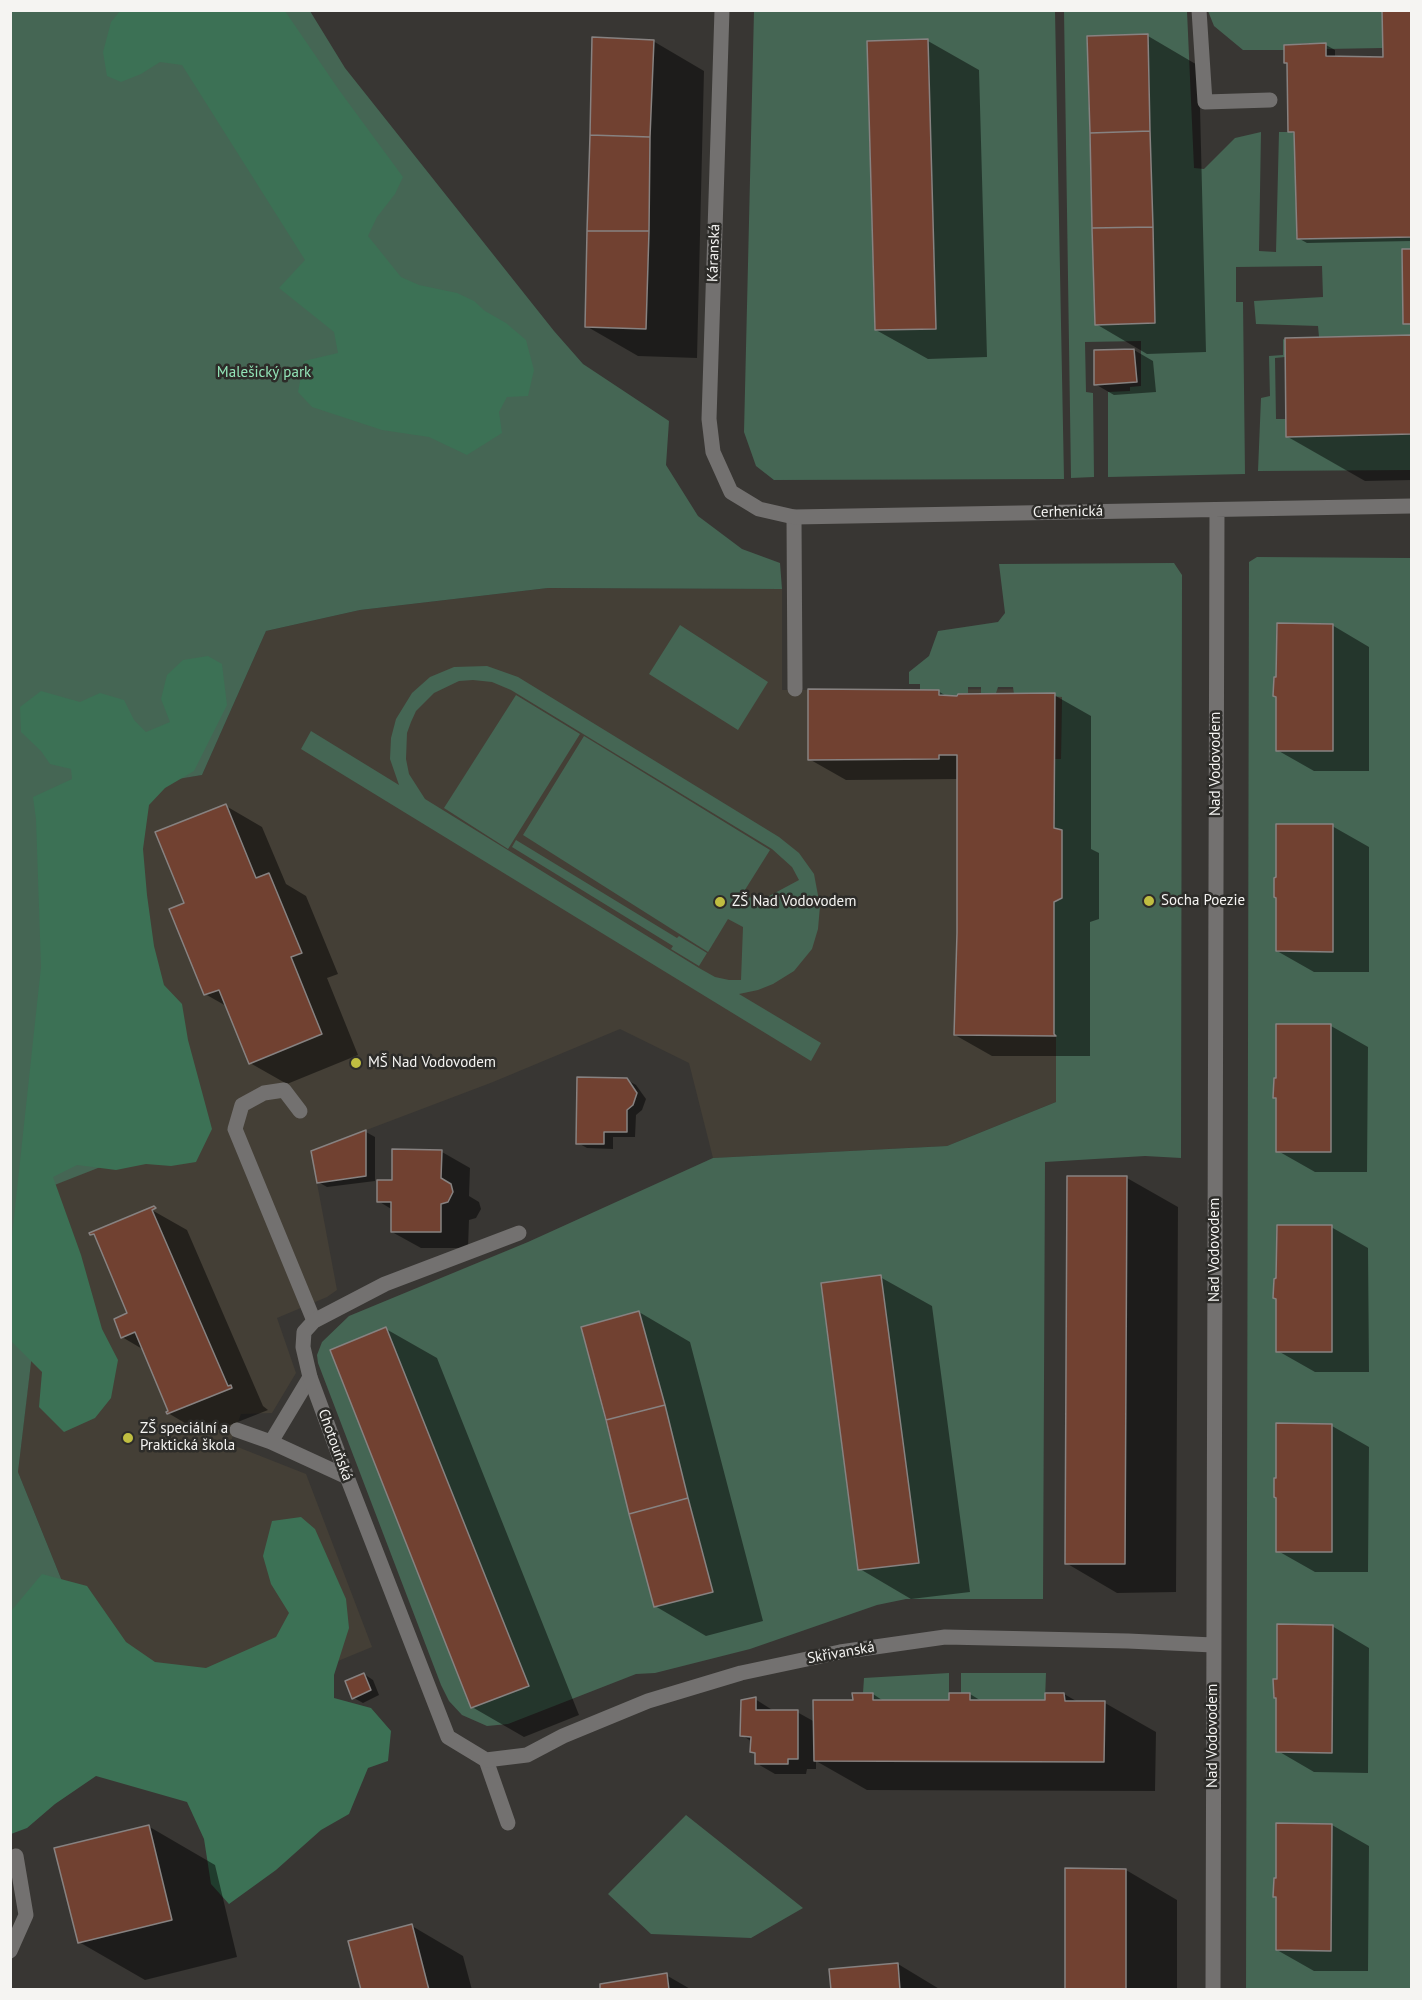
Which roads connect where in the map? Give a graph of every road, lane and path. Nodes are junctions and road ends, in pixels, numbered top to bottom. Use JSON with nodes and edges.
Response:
{"nodes":[{"id":1,"x":722,"y":10,"type":"edge"},
{"id":2,"x":1199,"y":10,"type":"edge"},
{"id":3,"x":1270,"y":99,"type":"dead end"},
{"id":4,"x":731,"y":492,"type":"joint"},
{"id":5,"x":1412,"y":506,"type":"edge"},
{"id":6,"x":1216,"y":510,"type":"junction"},
{"id":7,"x":794,"y":517,"type":"junction"},
{"id":8,"x":795,"y":689,"type":"dead end"},
{"id":9,"x":300,"y":1111,"type":"dead end"},
{"id":10,"x":519,"y":1233,"type":"dead end"},
{"id":11,"x":314,"y":1321,"type":"junction"},
{"id":12,"x":310,"y":1377,"type":"junction"},
{"id":13,"x":237,"y":1430,"type":"dead end"},
{"id":14,"x":271,"y":1442,"type":"junction"},
{"id":15,"x":347,"y":1477,"type":"junction"},
{"id":16,"x":1213,"y":1645,"type":"junction"},
{"id":17,"x":486,"y":1760,"type":"junction"},
{"id":18,"x":508,"y":1823,"type":"dead end"},
{"id":19,"x":16,"y":1856,"type":"dead end"},
{"id":20,"x":10,"y":1951,"type":"edge"},
{"id":21,"x":1213,"y":1989,"type":"edge"}],
"edges":[{"from":1,"to":4,"type":"street","name":"Káranská"},
{"from":2,"to":3,"type":"street"},
{"from":4,"to":7,"type":"street","name":"Cerhenická"},
{"from":5,"to":6,"type":"street","name":"Cerhenická"},
{"from":6,"to":7,"type":"street","name":"Cerhenická"},
{"from":6,"to":16,"type":"street","name":"Nad Vodovodem"},
{"from":7,"to":8,"type":"street"},
{"from":9,"to":11,"type":"street"},
{"from":10,"to":11,"type":"street"},
{"from":11,"to":12,"type":"street","name":"Chotouňská"},
{"from":12,"to":14,"type":"street"},
{"from":12,"to":15,"type":"street","name":"Chotouňská"},
{"from":13,"to":14,"type":"street"},
{"from":14,"to":15,"type":"street"},
{"from":15,"to":17,"type":"street","name":"Chotouňská"},
{"from":16,"to":17,"type":"street","name":"Skřivanská"},
{"from":16,"to":21,"type":"street","name":"Nad Vodovodem"},
{"from":17,"to":18,"type":"street"},
{"from":19,"to":20,"type":"street"}]}
